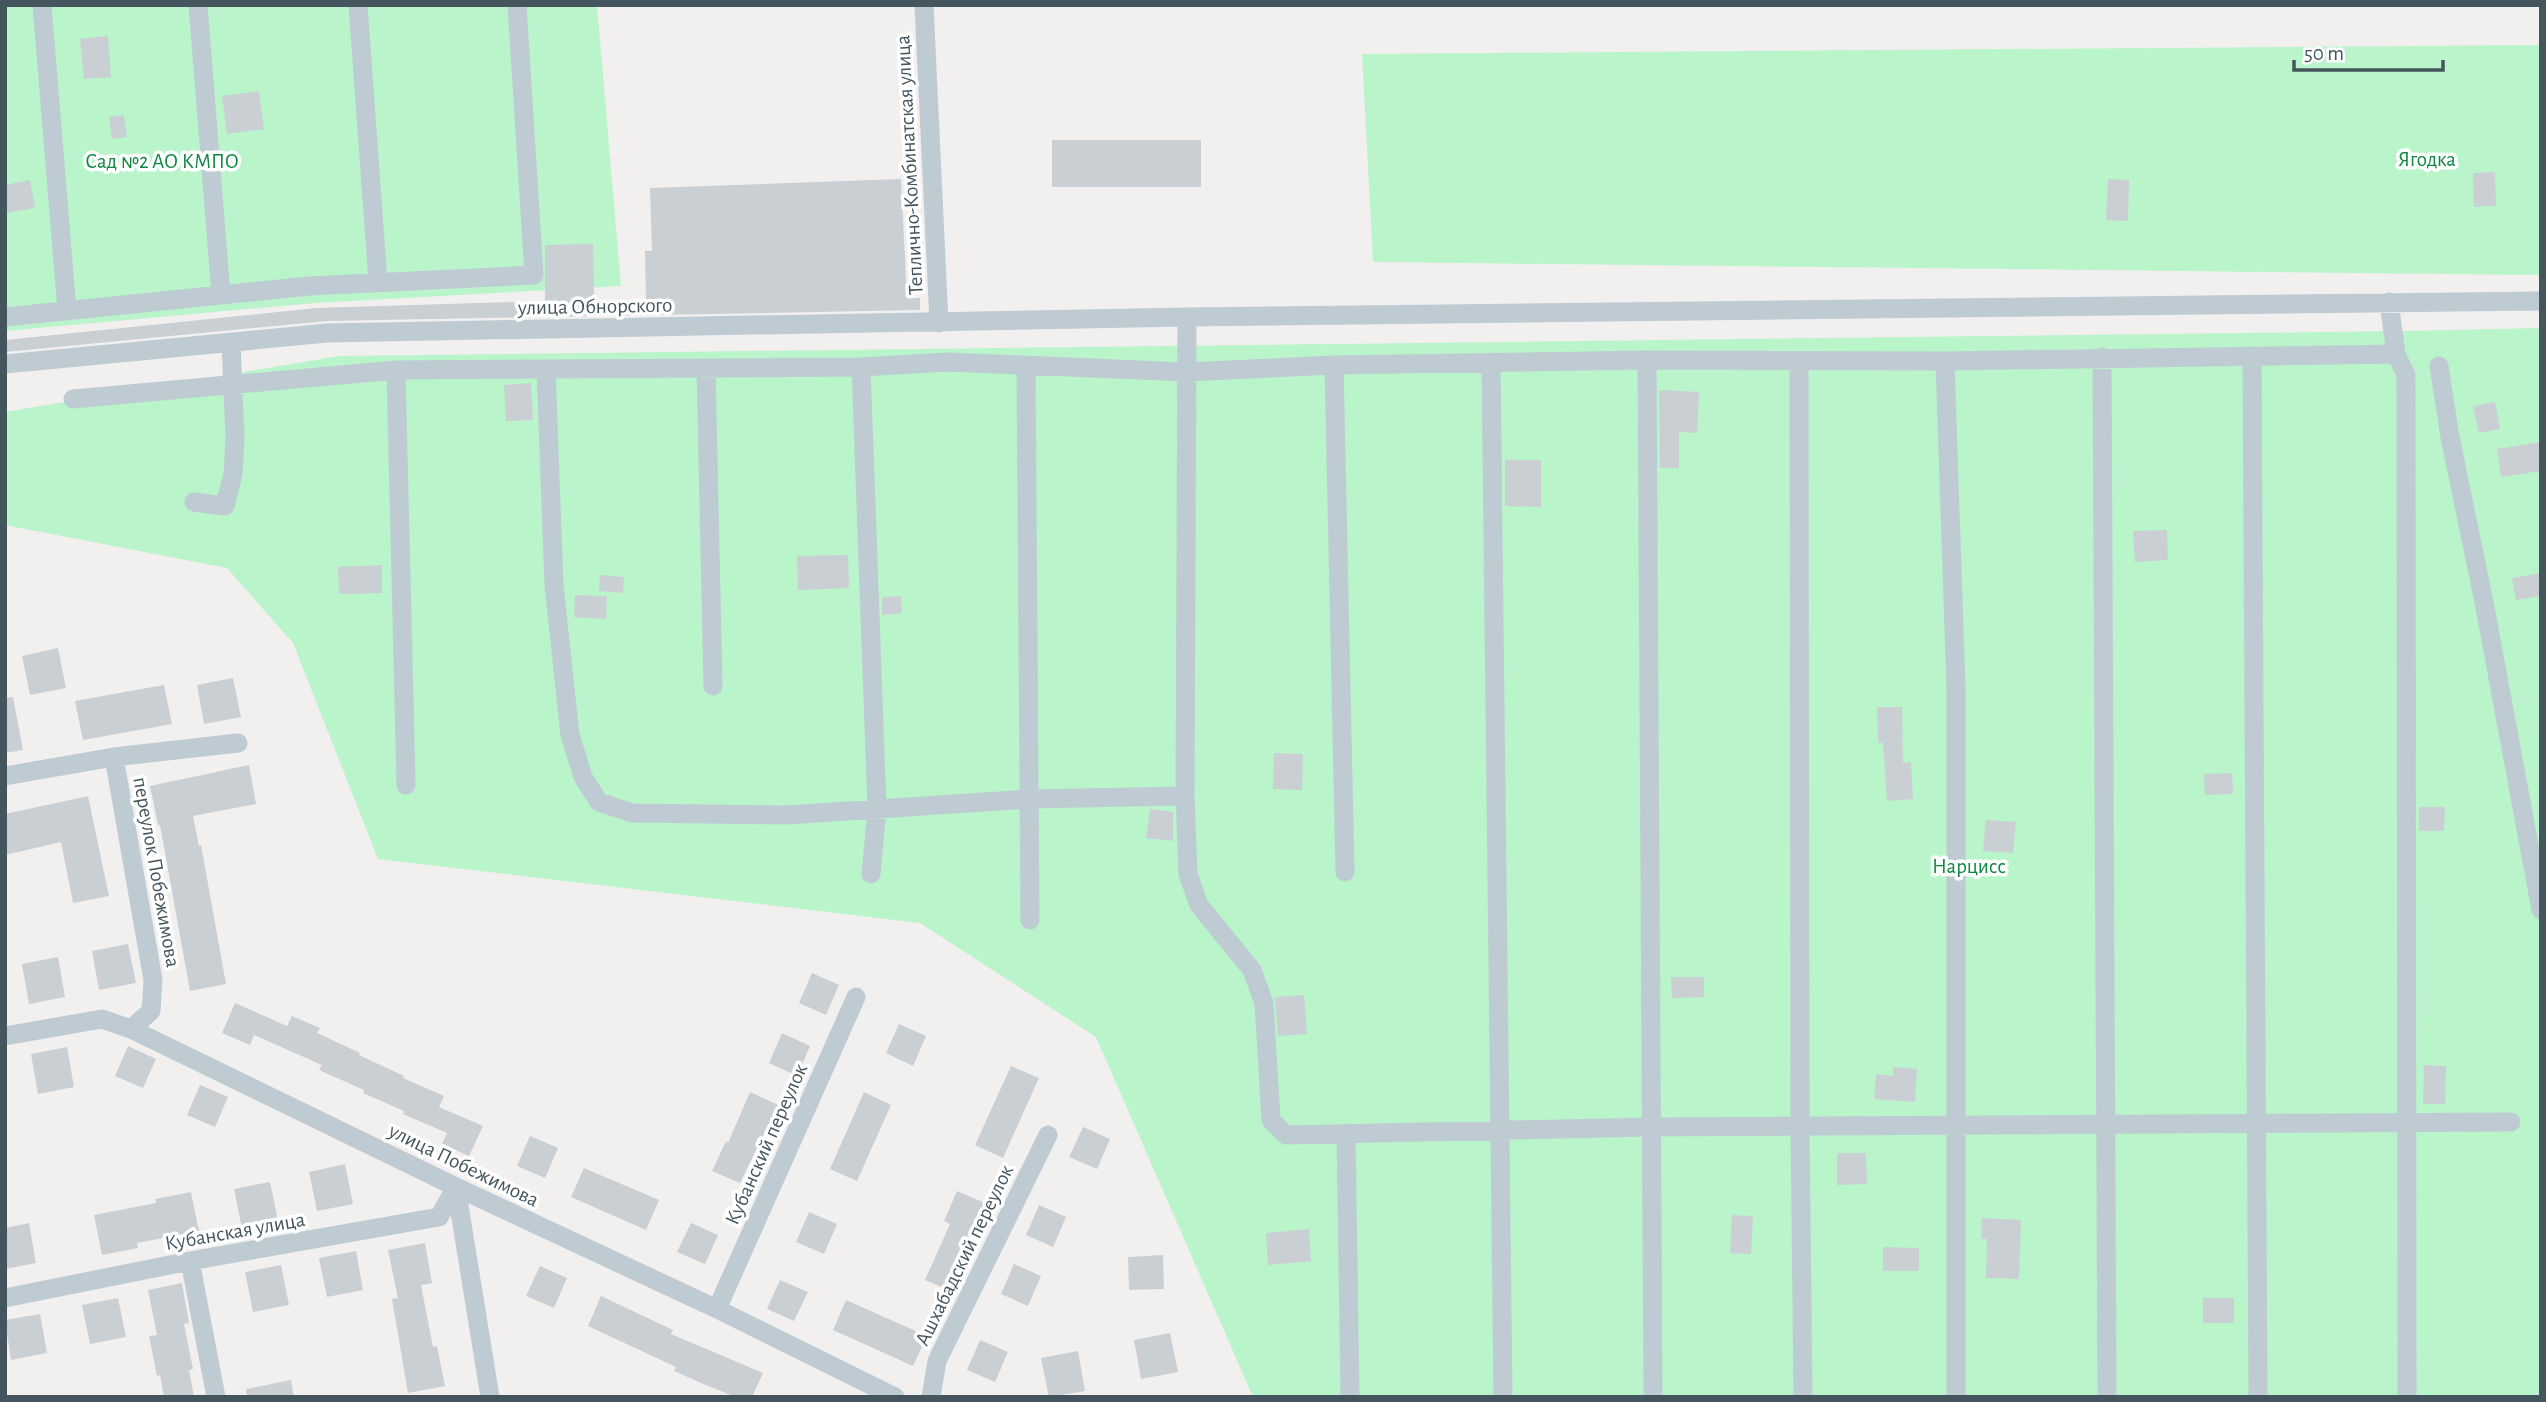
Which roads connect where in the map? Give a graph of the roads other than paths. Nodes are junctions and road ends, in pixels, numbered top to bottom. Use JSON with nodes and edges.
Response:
{"nodes":[{"id":1,"x":42,"y":5,"type":"edge"},
{"id":2,"x":198,"y":5,"type":"edge"},
{"id":3,"x":358,"y":5,"type":"edge"},
{"id":4,"x":517,"y":5,"type":"edge"},
{"id":5,"x":924,"y":5,"type":"edge"},
{"id":6,"x":378,"y":282,"type":"junction"},
{"id":7,"x":221,"y":295,"type":"junction"},
{"id":8,"x":2541,"y":301,"type":"edge"},
{"id":9,"x":2389,"y":302,"type":"junction"},
{"id":10,"x":66,"y":311,"type":"junction"},
{"id":11,"x":5,"y":317,"type":"edge"},
{"id":12,"x":1187,"y":317,"type":"junction"},
{"id":13,"x":939,"y":323,"type":"junction"},
{"id":14,"x":232,"y":342,"type":"junction"},
{"id":15,"x":2396,"y":354,"type":"junction"},
{"id":16,"x":2252,"y":356,"type":"junction"},
{"id":17,"x":2102,"y":357,"type":"junction"},
{"id":18,"x":1647,"y":360,"type":"junction"},
{"id":19,"x":1799,"y":361,"type":"junction"},
{"id":20,"x":1945,"y":361,"type":"junction"},
{"id":21,"x":1491,"y":362,"type":"junction"},
{"id":22,"x":5,"y":364,"type":"edge"},
{"id":23,"x":1026,"y":365,"type":"junction"},
{"id":24,"x":1334,"y":365,"type":"junction"},
{"id":25,"x":2439,"y":366,"type":"dead end"},
{"id":26,"x":861,"y":367,"type":"junction"},
{"id":27,"x":706,"y":368,"type":"junction"},
{"id":28,"x":546,"y":369,"type":"junction"},
{"id":29,"x":396,"y":370,"type":"junction"},
{"id":30,"x":1186,"y":372,"type":"junction"},
{"id":31,"x":233,"y":385,"type":"junction"},
{"id":32,"x":74,"y":399,"type":"dead end"},
{"id":33,"x":194,"y":502,"type":"dead end"},
{"id":34,"x":713,"y":687,"type":"dead end"},
{"id":35,"x":238,"y":743,"type":"dead end"},
{"id":36,"x":114,"y":757,"type":"junction"},
{"id":37,"x":5,"y":776,"type":"edge"},
{"id":38,"x":406,"y":785,"type":"dead end"},
{"id":39,"x":1185,"y":796,"type":"junction"},
{"id":40,"x":1028,"y":799,"type":"junction"},
{"id":41,"x":877,"y":809,"type":"junction"},
{"id":42,"x":1345,"y":872,"type":"dead end"},
{"id":43,"x":871,"y":874,"type":"dead end"},
{"id":44,"x":2541,"y":910,"type":"edge"},
{"id":45,"x":1030,"y":920,"type":"dead end"},
{"id":46,"x":856,"y":997,"type":"dead end"},
{"id":47,"x":131,"y":1028,"type":"junction"},
{"id":48,"x":5,"y":1035,"type":"edge"},
{"id":49,"x":2511,"y":1122,"type":"dead end"},
{"id":50,"x":2405,"y":1123,"type":"junction"},
{"id":51,"x":2256,"y":1124,"type":"junction"},
{"id":52,"x":2106,"y":1125,"type":"junction"},
{"id":53,"x":1957,"y":1126,"type":"junction"},
{"id":54,"x":1651,"y":1127,"type":"junction"},
{"id":55,"x":1800,"y":1127,"type":"junction"},
{"id":56,"x":1500,"y":1130,"type":"junction"},
{"id":57,"x":1346,"y":1133,"type":"junction"},
{"id":58,"x":1048,"y":1135,"type":"dead end"},
{"id":59,"x":456,"y":1187,"type":"junction"},
{"id":60,"x":190,"y":1261,"type":"junction"},
{"id":61,"x":5,"y":1298,"type":"edge"},
{"id":62,"x":717,"y":1309,"type":"junction"},
{"id":63,"x":216,"y":1397,"type":"edge"},
{"id":64,"x":490,"y":1397,"type":"edge"},
{"id":65,"x":895,"y":1397,"type":"edge"},
{"id":66,"x":931,"y":1397,"type":"edge"},
{"id":67,"x":1350,"y":1397,"type":"edge"},
{"id":68,"x":1503,"y":1397,"type":"edge"},
{"id":69,"x":1653,"y":1397,"type":"edge"},
{"id":70,"x":1803,"y":1397,"type":"edge"},
{"id":71,"x":1956,"y":1397,"type":"edge"},
{"id":72,"x":2107,"y":1397,"type":"edge"},
{"id":73,"x":2258,"y":1397,"type":"edge"},
{"id":74,"x":2407,"y":1397,"type":"edge"}],
"edges":[{"from":1,"to":10,"type":"street"},
{"from":2,"to":7,"type":"street"},
{"from":3,"to":6,"type":"street"},
{"from":4,"to":6,"type":"street"},
{"from":5,"to":13,"type":"street","name":"Теплично-Комбинатская улица"},
{"from":6,"to":7,"type":"street"},
{"from":7,"to":10,"type":"street"},
{"from":8,"to":9,"type":"street","name":"улица Обнорского"},
{"from":9,"to":12,"type":"street","name":"улица Обнорского"},
{"from":9,"to":15,"type":"street"},
{"from":10,"to":11,"type":"street"},
{"from":12,"to":13,"type":"street","name":"улица Обнорского"},
{"from":12,"to":30,"type":"street"},
{"from":13,"to":14,"type":"street","name":"улица Обнорского"},
{"from":14,"to":22,"type":"street","name":"улица Обнорского"},
{"from":14,"to":31,"type":"street"},
{"from":15,"to":16,"type":"street"},
{"from":15,"to":50,"type":"street"},
{"from":16,"to":17,"type":"street"},
{"from":16,"to":51,"type":"street"},
{"from":17,"to":20,"type":"street"},
{"from":17,"to":52,"type":"street"},
{"from":18,"to":19,"type":"street"},
{"from":18,"to":21,"type":"street"},
{"from":18,"to":54,"type":"street"},
{"from":19,"to":20,"type":"street"},
{"from":19,"to":55,"type":"street"},
{"from":20,"to":53,"type":"street"},
{"from":21,"to":24,"type":"street"},
{"from":21,"to":56,"type":"street"},
{"from":23,"to":26,"type":"street"},
{"from":23,"to":30,"type":"street"},
{"from":23,"to":40,"type":"street"},
{"from":24,"to":30,"type":"street"},
{"from":24,"to":42,"type":"street"},
{"from":25,"to":44,"type":"street"},
{"from":26,"to":27,"type":"street"},
{"from":26,"to":41,"type":"street"},
{"from":27,"to":28,"type":"street"},
{"from":27,"to":34,"type":"street"},
{"from":28,"to":29,"type":"street"},
{"from":28,"to":41,"type":"street"},
{"from":29,"to":31,"type":"street"},
{"from":29,"to":38,"type":"street"},
{"from":30,"to":39,"type":"street"},
{"from":31,"to":32,"type":"street"},
{"from":31,"to":33,"type":"street"},
{"from":35,"to":36,"type":"street"},
{"from":36,"to":37,"type":"street"},
{"from":36,"to":47,"type":"street","name":"переулок Побежимова"},
{"from":39,"to":40,"type":"street"},
{"from":39,"to":57,"type":"street"},
{"from":40,"to":41,"type":"street"},
{"from":40,"to":45,"type":"street"},
{"from":41,"to":43,"type":"street"},
{"from":46,"to":62,"type":"street","name":"Кубанский переулок"},
{"from":47,"to":48,"type":"street","name":"улица Побежимова"},
{"from":47,"to":59,"type":"street","name":"улица Побежимова"},
{"from":49,"to":50,"type":"street"},
{"from":50,"to":51,"type":"street"},
{"from":50,"to":74,"type":"street"},
{"from":51,"to":52,"type":"street"},
{"from":51,"to":73,"type":"street"},
{"from":52,"to":53,"type":"street"},
{"from":52,"to":72,"type":"street"},
{"from":53,"to":55,"type":"street"},
{"from":53,"to":71,"type":"street"},
{"from":54,"to":55,"type":"street"},
{"from":54,"to":56,"type":"street"},
{"from":54,"to":69,"type":"street"},
{"from":55,"to":70,"type":"street"},
{"from":56,"to":57,"type":"street"},
{"from":56,"to":68,"type":"street"},
{"from":57,"to":67,"type":"street"},
{"from":58,"to":66,"type":"street","name":"Ашхабадский переулок"},
{"from":59,"to":60,"type":"street","name":"Кубанская улица"},
{"from":59,"to":62,"type":"street","name":"улица Побежимова"},
{"from":59,"to":64,"type":"street"},
{"from":60,"to":61,"type":"street","name":"Кубанская улица"},
{"from":60,"to":63,"type":"street"},
{"from":62,"to":65,"type":"street","name":"улица Побежимова"}]}
